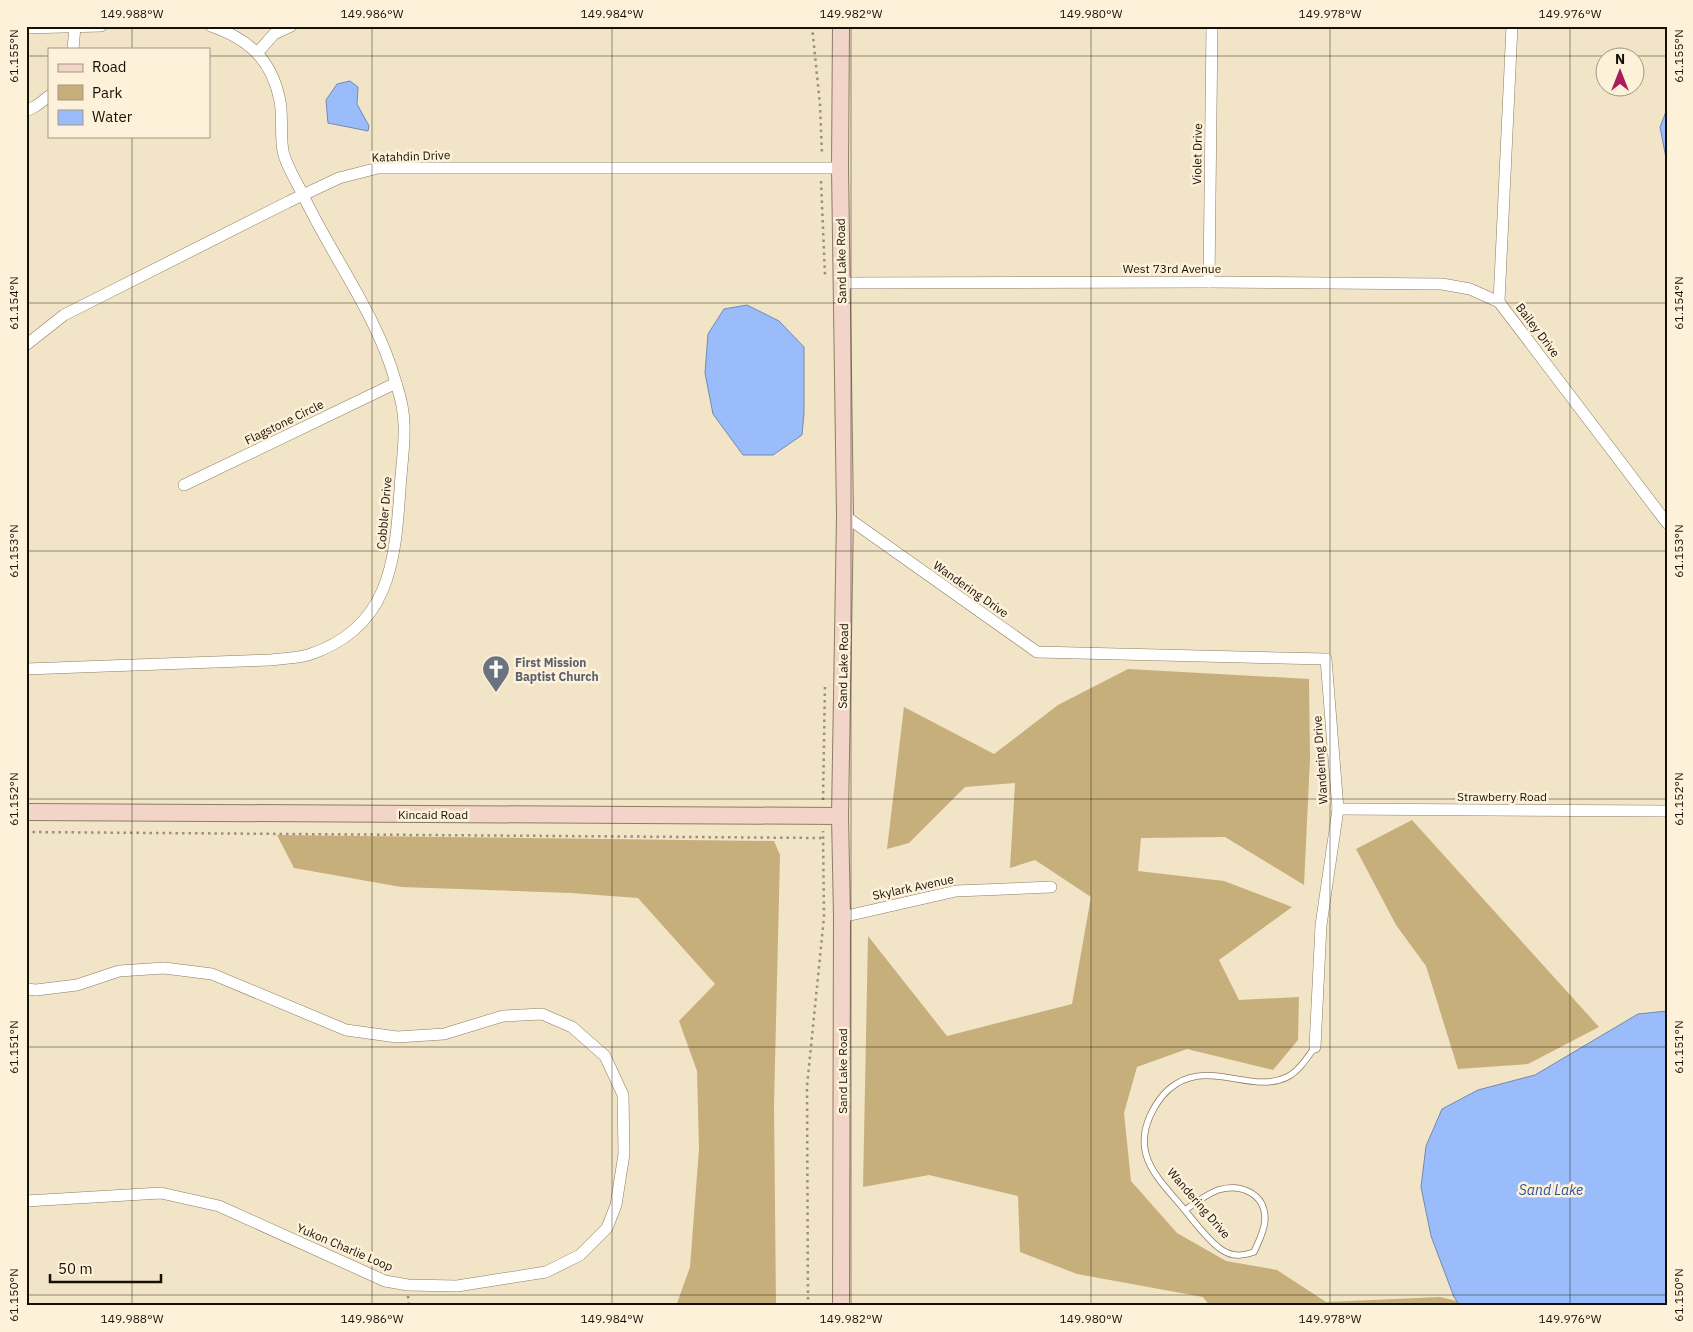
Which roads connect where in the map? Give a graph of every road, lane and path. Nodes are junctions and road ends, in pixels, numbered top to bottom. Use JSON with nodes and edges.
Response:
{"nodes":[{"id":1,"x":101,"y":26,"type":"edge"},
{"id":2,"x":211,"y":26,"type":"edge"},
{"id":3,"x":291,"y":26,"type":"edge"},
{"id":4,"x":812,"y":26,"type":"edge"},
{"id":5,"x":841,"y":26,"type":"edge"},
{"id":6,"x":1212,"y":26,"type":"edge"},
{"id":7,"x":1512,"y":26,"type":"edge"},
{"id":8,"x":75,"y":27,"type":"edge"},
{"id":9,"x":26,"y":28,"type":"edge"},
{"id":10,"x":73,"y":48,"type":"edge"},
{"id":11,"x":258,"y":52,"type":"junction"},
{"id":12,"x":48,"y":97,"type":"edge"},
{"id":13,"x":26,"y":111,"type":"edge"},
{"id":14,"x":840,"y":168,"type":"junction"},
{"id":15,"x":821,"y":169,"type":"junction"},
{"id":16,"x":303,"y":195,"type":"junction"},
{"id":17,"x":825,"y":278,"type":"dead end"},
{"id":18,"x":1209,"y":282,"type":"junction"},
{"id":19,"x":842,"y":283,"type":"junction"},
{"id":20,"x":1499,"y":302,"type":"junction"},
{"id":21,"x":26,"y":345,"type":"edge"},
{"id":22,"x":396,"y":383,"type":"junction"},
{"id":23,"x":184,"y":485,"type":"dead end"},
{"id":24,"x":845,"y":516,"type":"junction"},
{"id":25,"x":1667,"y":524,"type":"edge"},
{"id":26,"x":26,"y":669,"type":"edge"},
{"id":27,"x":825,"y":683,"type":"dead end"},
{"id":28,"x":1338,"y":809,"type":"junction"},
{"id":29,"x":1667,"y":811,"type":"edge"},
{"id":30,"x":26,"y":812,"type":"edge"},
{"id":31,"x":822,"y":815,"type":"junction"},
{"id":32,"x":840,"y":816,"type":"junction"},
{"id":33,"x":26,"y":832,"type":"edge"},
{"id":34,"x":823,"y":838,"type":"junction"},
{"id":35,"x":1051,"y":887,"type":"dead end"},
{"id":36,"x":842,"y":917,"type":"junction"},
{"id":37,"x":26,"y":989,"type":"edge"},
{"id":38,"x":1314,"y":1047,"type":"joint"},
{"id":39,"x":26,"y":1201,"type":"edge"},
{"id":40,"x":1184,"y":1210,"type":"junction"},
{"id":41,"x":808,"y":1306,"type":"edge"},
{"id":42,"x":841,"y":1306,"type":"edge"}],
"edges":[{"from":1,"to":8,"type":"street"},
{"from":2,"to":11,"type":"street"},
{"from":3,"to":11,"type":"street"},
{"from":4,"to":15,"type":"path"},
{"from":5,"to":14,"type":"main road","name":"Sand Lake Road"},
{"from":6,"to":18,"type":"street","name":"Violet Drive"},
{"from":7,"to":20,"type":"street","name":"Bailey Drive"},
{"from":8,"to":9,"type":"street"},
{"from":8,"to":10,"type":"street"},
{"from":11,"to":16,"type":"street","name":"Cobbler Drive"},
{"from":12,"to":13,"type":"street"},
{"from":14,"to":15,"type":"street","name":"Katahdin Drive"},
{"from":14,"to":19,"type":"main road","name":"Sand Lake Road"},
{"from":15,"to":16,"type":"street","name":"Katahdin Drive"},
{"from":15,"to":17,"type":"path"},
{"from":16,"to":21,"type":"street","name":"Katahdin Drive"},
{"from":16,"to":22,"type":"street","name":"Cobbler Drive"},
{"from":18,"to":19,"type":"street","name":"West 73rd Avenue"},
{"from":18,"to":20,"type":"street","name":"West 73rd Avenue"},
{"from":19,"to":24,"type":"main road","name":"Sand Lake Road"},
{"from":20,"to":25,"type":"street","name":"Bailey Drive"},
{"from":22,"to":23,"type":"street","name":"Flagstone Circle"},
{"from":22,"to":26,"type":"street","name":"Cobbler Drive"},
{"from":24,"to":28,"type":"street","name":"Wandering Drive"},
{"from":24,"to":32,"type":"main road","name":"Sand Lake Road"},
{"from":27,"to":31,"type":"path"},
{"from":28,"to":29,"type":"street","name":"Strawberry Road"},
{"from":28,"to":38,"type":"street","name":"Wandering Drive"},
{"from":30,"to":31,"type":"main road","name":"Kincaid Road"},
{"from":31,"to":32,"type":"main road","name":"Kincaid Road"},
{"from":31,"to":34,"type":"path"},
{"from":32,"to":36,"type":"main road","name":"Sand Lake Road"},
{"from":33,"to":34,"type":"path"},
{"from":34,"to":41,"type":"path"},
{"from":35,"to":36,"type":"street","name":"Skylark Avenue"},
{"from":36,"to":42,"type":"main road","name":"Sand Lake Road"},
{"from":37,"to":39,"type":"street","name":"Yukon Charlie Loop"},
{"from":38,"to":40,"type":"lane","name":"Wandering Drive"},
{"from":40,"to":40,"type":"lane","name":"Wandering Drive"}]}
